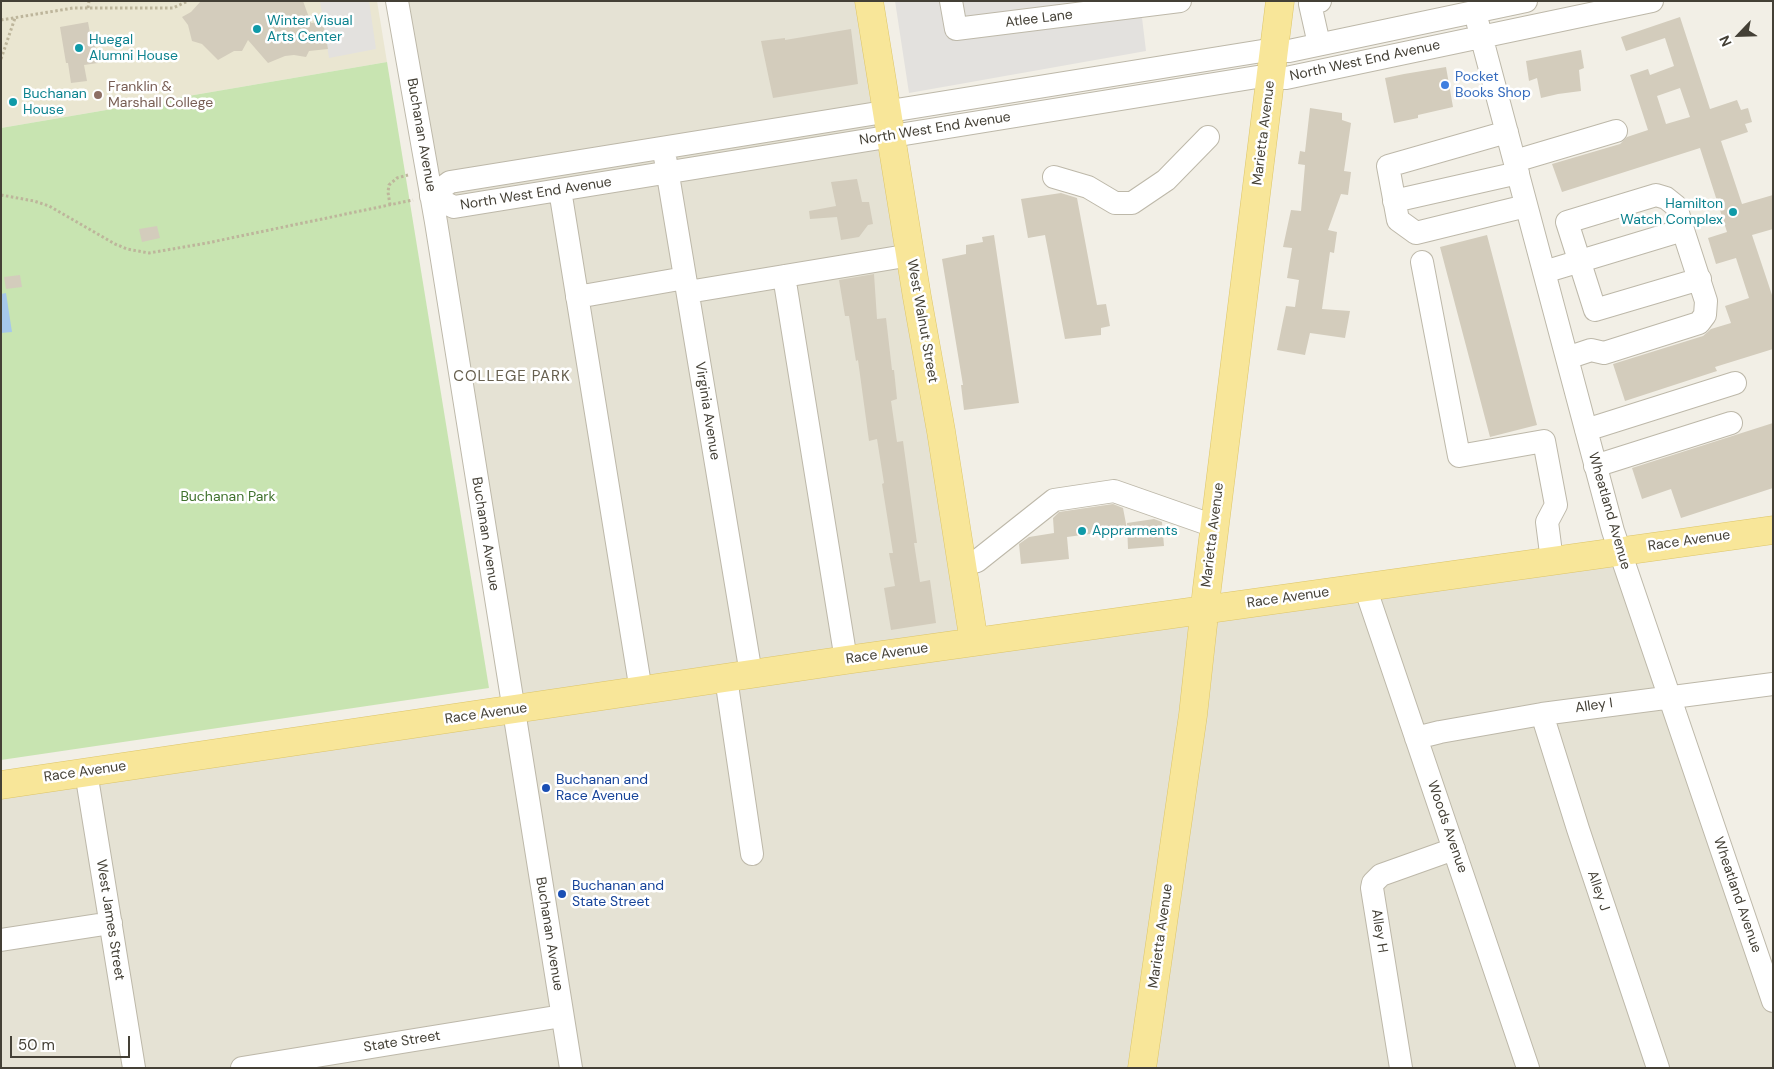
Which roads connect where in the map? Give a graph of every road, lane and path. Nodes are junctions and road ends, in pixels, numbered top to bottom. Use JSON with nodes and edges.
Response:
{"nodes":[{"id":1,"x":89,"y":1,"type":"edge"},
{"id":2,"x":188,"y":1,"type":"edge"},
{"id":3,"x":398,"y":1,"type":"edge"},
{"id":4,"x":869,"y":1,"type":"edge"},
{"id":5,"x":951,"y":1,"type":"edge"},
{"id":6,"x":1180,"y":1,"type":"edge"},
{"id":7,"x":1526,"y":1,"type":"edge"},
{"id":8,"x":1652,"y":1,"type":"edge"},
{"id":9,"x":1278,"y":2,"type":"edge"},
{"id":10,"x":1315,"y":2,"type":"edge"},
{"id":11,"x":88,"y":8,"type":"junction"},
{"id":12,"x":1563,"y":10,"type":"edge"},
{"id":13,"x":1475,"y":12,"type":"junction"},
{"id":14,"x":15,"y":18,"type":"junction"},
{"id":15,"x":1,"y":20,"type":"edge"},
{"id":16,"x":1482,"y":37,"type":"junction"},
{"id":17,"x":1319,"y":44,"type":"junction"},
{"id":18,"x":1274,"y":50,"type":"junction"},
{"id":19,"x":1,"y":59,"type":"edge"},
{"id":20,"x":1271,"y":77,"type":"junction"},
{"id":21,"x":889,"y":124,"type":"junction"},
{"id":22,"x":1616,"y":131,"type":"dead end"},
{"id":23,"x":1507,"y":132,"type":"junction"},
{"id":24,"x":1208,"y":138,"type":"dead end"},
{"id":25,"x":664,"y":147,"type":"junction"},
{"id":26,"x":1516,"y":167,"type":"junction"},
{"id":27,"x":668,"y":173,"type":"junction"},
{"id":28,"x":408,"y":175,"type":"dead end"},
{"id":29,"x":1054,"y":177,"type":"dead end"},
{"id":30,"x":560,"y":190,"type":"junction"},
{"id":31,"x":1,"y":195,"type":"edge"},
{"id":32,"x":431,"y":196,"type":"junction"},
{"id":33,"x":1394,"y":201,"type":"junction"},
{"id":34,"x":390,"y":205,"type":"junction"},
{"id":35,"x":1526,"y":206,"type":"junction"},
{"id":36,"x":1683,"y":230,"type":"junction"},
{"id":37,"x":911,"y":255,"type":"junction"},
{"id":38,"x":1580,"y":261,"type":"junction"},
{"id":39,"x":1422,"y":262,"type":"dead end"},
{"id":40,"x":1544,"y":272,"type":"junction"},
{"id":41,"x":784,"y":276,"type":"junction"},
{"id":42,"x":1700,"y":279,"type":"junction"},
{"id":43,"x":687,"y":285,"type":"junction"},
{"id":44,"x":577,"y":297,"type":"junction"},
{"id":45,"x":1567,"y":358,"type":"junction"},
{"id":46,"x":1734,"y":383,"type":"dead end"},
{"id":47,"x":1731,"y":423,"type":"dead end"},
{"id":48,"x":1586,"y":430,"type":"junction"},
{"id":49,"x":1595,"y":466,"type":"junction"},
{"id":50,"x":1214,"y":526,"type":"junction"},
{"id":51,"x":1773,"y":530,"type":"edge"},
{"id":52,"x":1620,"y":551,"type":"junction"},
{"id":53,"x":1552,"y":561,"type":"junction"},
{"id":54,"x":961,"y":565,"type":"junction"},
{"id":55,"x":1365,"y":587,"type":"junction"},
{"id":56,"x":1205,"y":609,"type":"junction"},
{"id":57,"x":974,"y":642,"type":"junction"},
{"id":58,"x":846,"y":660,"type":"junction"},
{"id":59,"x":738,"y":676,"type":"junction"},
{"id":60,"x":1773,"y":684,"type":"edge"},
{"id":61,"x":641,"y":691,"type":"junction"},
{"id":62,"x":1669,"y":696,"type":"junction"},
{"id":63,"x":512,"y":710,"type":"junction"},
{"id":64,"x":1542,"y":714,"type":"junction"},
{"id":65,"x":1416,"y":738,"type":"junction"},
{"id":66,"x":86,"y":772,"type":"junction"},
{"id":67,"x":1,"y":785,"type":"edge"},
{"id":68,"x":1454,"y":849,"type":"junction"},
{"id":69,"x":752,"y":854,"type":"dead end"},
{"id":70,"x":111,"y":922,"type":"junction"},
{"id":71,"x":1,"y":940,"type":"edge"},
{"id":72,"x":1773,"y":1001,"type":"edge"},
{"id":73,"x":562,"y":1016,"type":"junction"},
{"id":74,"x":134,"y":1068,"type":"edge"},
{"id":75,"x":242,"y":1068,"type":"edge"},
{"id":76,"x":571,"y":1068,"type":"edge"},
{"id":77,"x":1142,"y":1068,"type":"edge"},
{"id":78,"x":1401,"y":1068,"type":"edge"},
{"id":79,"x":1528,"y":1068,"type":"edge"},
{"id":80,"x":1658,"y":1068,"type":"edge"}],
"edges":[{"from":1,"to":11,"type":"path"},
{"from":2,"to":11,"type":"path"},
{"from":3,"to":32,"type":"street","name":"Buchanan Avenue"},
{"from":4,"to":21,"type":"main road","name":"West Walnut Street"},
{"from":5,"to":6,"type":"street","name":"Atlee Lane"},
{"from":7,"to":13,"type":"street","name":"North West End Avenue"},
{"from":8,"to":12,"type":"street","name":"North West End Avenue"},
{"from":9,"to":18,"type":"main road","name":"Marietta Avenue"},
{"from":10,"to":17,"type":"street"},
{"from":11,"to":14,"type":"path"},
{"from":12,"to":16,"type":"street","name":"North West End Avenue"},
{"from":13,"to":16,"type":"street","name":"Wheatland Avenue"},
{"from":13,"to":17,"type":"street","name":"North West End Avenue"},
{"from":14,"to":15,"type":"path"},
{"from":14,"to":19,"type":"path"},
{"from":16,"to":20,"type":"street","name":"North West End Avenue"},
{"from":16,"to":23,"type":"street","name":"Wheatland Avenue"},
{"from":17,"to":18,"type":"street","name":"North West End Avenue"},
{"from":18,"to":20,"type":"main road","name":"Marietta Avenue"},
{"from":18,"to":21,"type":"street","name":"North West End Avenue"},
{"from":20,"to":21,"type":"street","name":"North West End Avenue"},
{"from":20,"to":50,"type":"main road","name":"Marietta Avenue"},
{"from":21,"to":25,"type":"street","name":"North West End Avenue"},
{"from":21,"to":27,"type":"street","name":"North West End Avenue"},
{"from":21,"to":37,"type":"main road","name":"West Walnut Street"},
{"from":22,"to":26,"type":"street"},
{"from":23,"to":26,"type":"street","name":"Wheatland Avenue"},
{"from":23,"to":33,"type":"street"},
{"from":24,"to":29,"type":"street"},
{"from":25,"to":27,"type":"street","name":"Virginia Avenue"},
{"from":25,"to":32,"type":"street","name":"North West End Avenue"},
{"from":26,"to":33,"type":"street"},
{"from":26,"to":35,"type":"street","name":"Wheatland Avenue"},
{"from":27,"to":30,"type":"street","name":"North West End Avenue"},
{"from":27,"to":43,"type":"street","name":"Virginia Avenue"},
{"from":28,"to":34,"type":"path"},
{"from":30,"to":32,"type":"street","name":"North West End Avenue"},
{"from":30,"to":44,"type":"street"},
{"from":31,"to":34,"type":"path"},
{"from":32,"to":34,"type":"path"},
{"from":32,"to":63,"type":"street","name":"Buchanan Avenue"},
{"from":33,"to":35,"type":"street"},
{"from":35,"to":40,"type":"street","name":"Wheatland Avenue"},
{"from":36,"to":38,"type":"street"},
{"from":36,"to":38,"type":"street"},
{"from":36,"to":42,"type":"street"},
{"from":37,"to":41,"type":"street"},
{"from":37,"to":54,"type":"main road","name":"West Walnut Street"},
{"from":38,"to":40,"type":"street"},
{"from":38,"to":42,"type":"street"},
{"from":39,"to":53,"type":"street"},
{"from":40,"to":45,"type":"street","name":"Wheatland Avenue"},
{"from":41,"to":43,"type":"street"},
{"from":41,"to":58,"type":"street"},
{"from":42,"to":45,"type":"street"},
{"from":43,"to":44,"type":"street"},
{"from":43,"to":59,"type":"street","name":"Virginia Avenue"},
{"from":44,"to":61,"type":"street"},
{"from":45,"to":48,"type":"street","name":"Wheatland Avenue"},
{"from":46,"to":48,"type":"street"},
{"from":47,"to":49,"type":"street"},
{"from":48,"to":49,"type":"street","name":"Wheatland Avenue"},
{"from":49,"to":52,"type":"street","name":"Wheatland Avenue"},
{"from":50,"to":54,"type":"street"},
{"from":50,"to":56,"type":"main road","name":"Marietta Avenue"},
{"from":51,"to":52,"type":"main road","name":"Race Avenue"},
{"from":52,"to":53,"type":"main road","name":"Race Avenue"},
{"from":52,"to":62,"type":"street","name":"Wheatland Avenue"},
{"from":53,"to":55,"type":"main road","name":"Race Avenue"},
{"from":54,"to":57,"type":"main road","name":"West Walnut Street"},
{"from":55,"to":56,"type":"main road","name":"Race Avenue"},
{"from":55,"to":65,"type":"street","name":"Woods Avenue"},
{"from":56,"to":57,"type":"main road","name":"Race Avenue"},
{"from":56,"to":77,"type":"main road","name":"Marietta Avenue"},
{"from":57,"to":58,"type":"main road","name":"Race Avenue"},
{"from":58,"to":59,"type":"main road","name":"Race Avenue"},
{"from":59,"to":61,"type":"main road","name":"Race Avenue"},
{"from":59,"to":69,"type":"street","name":"Virginia Avenue"},
{"from":60,"to":62,"type":"street","name":"Alley I"},
{"from":61,"to":63,"type":"main road","name":"Race Avenue"},
{"from":62,"to":64,"type":"street","name":"Alley I"},
{"from":62,"to":72,"type":"street","name":"Wheatland Avenue"},
{"from":63,"to":66,"type":"main road","name":"Race Avenue"},
{"from":63,"to":73,"type":"street","name":"Buchanan Avenue"},
{"from":64,"to":65,"type":"street","name":"Alley I"},
{"from":64,"to":80,"type":"street","name":"Alley J"},
{"from":65,"to":68,"type":"street","name":"Woods Avenue"},
{"from":66,"to":67,"type":"main road","name":"Race Avenue"},
{"from":66,"to":70,"type":"street","name":"West James Street"},
{"from":68,"to":78,"type":"street","name":"Alley H"},
{"from":68,"to":79,"type":"street","name":"Woods Avenue"},
{"from":70,"to":71,"type":"street"},
{"from":70,"to":74,"type":"street","name":"West James Street"},
{"from":73,"to":75,"type":"street","name":"State Street"},
{"from":73,"to":76,"type":"street","name":"Buchanan Avenue"}]}
